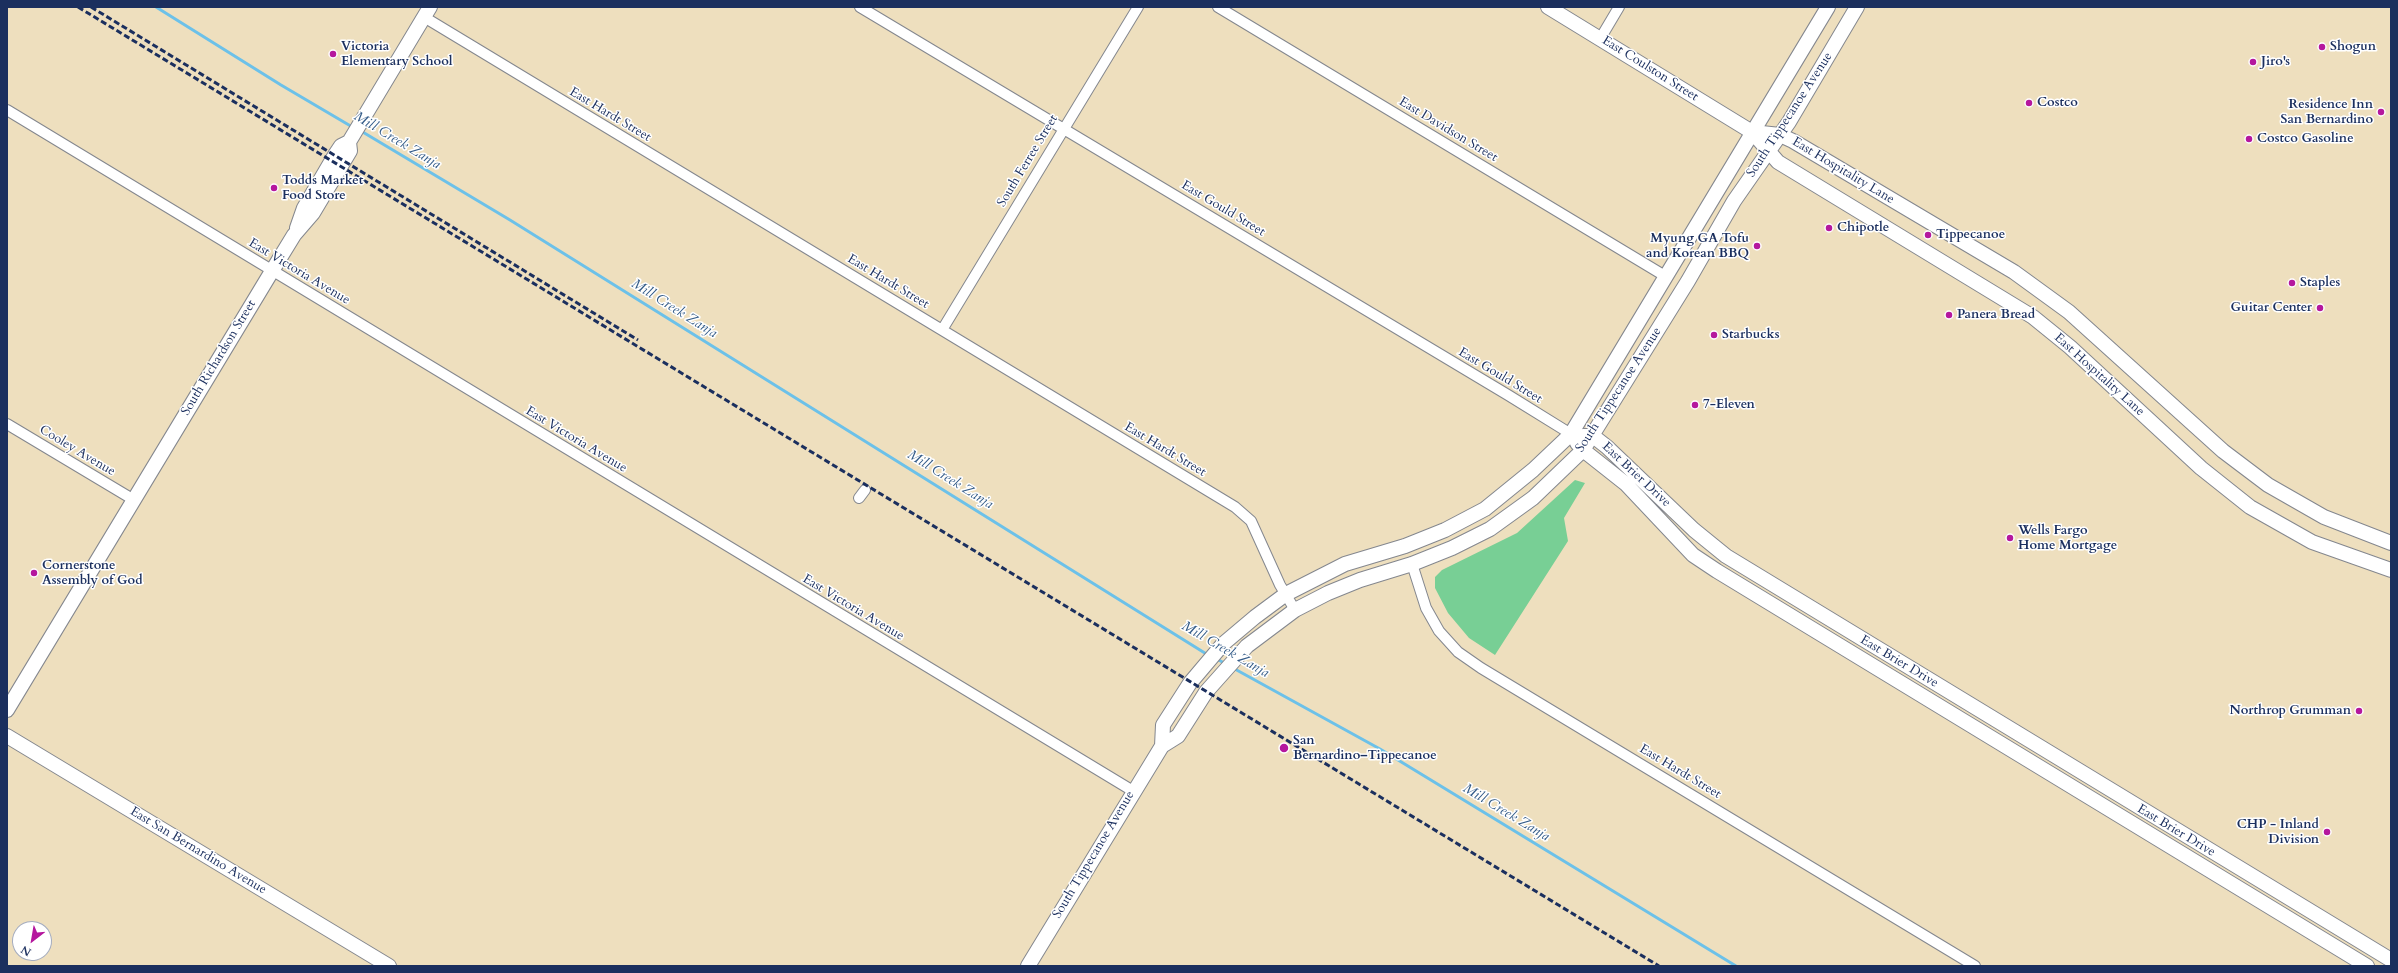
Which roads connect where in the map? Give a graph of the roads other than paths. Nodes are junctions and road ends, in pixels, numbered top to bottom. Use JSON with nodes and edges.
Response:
{"nodes":[{"id":1,"x":860,"y":7,"type":"edge"},
{"id":2,"x":1138,"y":7,"type":"edge"},
{"id":3,"x":1218,"y":7,"type":"edge"},
{"id":4,"x":1548,"y":7,"type":"edge"},
{"id":5,"x":1619,"y":7,"type":"edge"},
{"id":6,"x":1828,"y":7,"type":"edge"},
{"id":7,"x":1857,"y":7,"type":"edge"},
{"id":8,"x":427,"y":12,"type":"edge"},
{"id":9,"x":1600,"y":38,"type":"junction"},
{"id":10,"x":7,"y":110,"type":"edge"},
{"id":11,"x":1063,"y":128,"type":"junction"},
{"id":12,"x":1752,"y":132,"type":"junction"},
{"id":13,"x":1780,"y":135,"type":"junction"},
{"id":14,"x":1768,"y":151,"type":"junction"},
{"id":15,"x":272,"y":270,"type":"junction"},
{"id":16,"x":1665,"y":276,"type":"junction"},
{"id":17,"x":942,"y":330,"type":"junction"},
{"id":18,"x":7,"y":424,"type":"edge"},
{"id":19,"x":1571,"y":434,"type":"junction"},
{"id":20,"x":1593,"y":436,"type":"junction"},
{"id":21,"x":1583,"y":450,"type":"junction"},
{"id":22,"x":134,"y":500,"type":"junction"},
{"id":23,"x":2391,"y":543,"type":"edge"},
{"id":24,"x":1404,"y":546,"type":"junction"},
{"id":25,"x":1412,"y":564,"type":"junction"},
{"id":26,"x":2391,"y":570,"type":"edge"},
{"id":27,"x":1286,"y":594,"type":"junction"},
{"id":28,"x":1295,"y":610,"type":"junction"},
{"id":29,"x":7,"y":710,"type":"edge"},
{"id":30,"x":7,"y":736,"type":"edge"},
{"id":31,"x":1162,"y":746,"type":"junction"},
{"id":32,"x":1133,"y":791,"type":"junction"},
{"id":33,"x":2391,"y":960,"type":"edge"},
{"id":34,"x":389,"y":966,"type":"edge"},
{"id":35,"x":1028,"y":966,"type":"edge"},
{"id":36,"x":1975,"y":966,"type":"edge"},
{"id":37,"x":2367,"y":966,"type":"edge"}],
"edges":[{"from":1,"to":11,"type":"street","name":"East Gould Street"},
{"from":2,"to":11,"type":"street","name":"South Ferree Street"},
{"from":3,"to":16,"type":"street","name":"East Davidson Street"},
{"from":4,"to":9,"type":"main road","name":"East Coulston Street"},
{"from":5,"to":9,"type":"street"},
{"from":6,"to":12,"type":"main road","name":"South Tippecanoe Avenue"},
{"from":7,"to":13,"type":"main road","name":"South Tippecanoe Avenue"},
{"from":8,"to":15,"type":"main road","name":"South Richardson Street"},
{"from":8,"to":17,"type":"street","name":"East Hardt Street"},
{"from":9,"to":12,"type":"main road","name":"East Coulston Street"},
{"from":10,"to":15,"type":"street","name":"East Victoria Avenue"},
{"from":11,"to":17,"type":"street","name":"South Ferree Street"},
{"from":11,"to":19,"type":"street","name":"East Gould Street"},
{"from":12,"to":13,"type":"main road","name":"East Hospitality Lane"},
{"from":12,"to":14,"type":"main road","name":"East Hospitality Lane"},
{"from":12,"to":16,"type":"main road","name":"South Tippecanoe Avenue"},
{"from":13,"to":14,"type":"main road","name":"South Tippecanoe Avenue"},
{"from":13,"to":23,"type":"main road","name":"East Hospitality Lane"},
{"from":14,"to":20,"type":"main road","name":"South Tippecanoe Avenue"},
{"from":14,"to":26,"type":"main road","name":"East Hospitality Lane"},
{"from":15,"to":22,"type":"main road","name":"South Richardson Street"},
{"from":15,"to":32,"type":"street","name":"East Victoria Avenue"},
{"from":16,"to":19,"type":"main road","name":"South Tippecanoe Avenue"},
{"from":17,"to":27,"type":"street","name":"East Hardt Street"},
{"from":18,"to":22,"type":"street","name":"Cooley Avenue"},
{"from":19,"to":20,"type":"main road","name":"East Brier Drive"},
{"from":19,"to":21,"type":"main road","name":"East Brier Drive"},
{"from":19,"to":24,"type":"main road","name":"South Tippecanoe Avenue"},
{"from":20,"to":21,"type":"main road","name":"South Tippecanoe Avenue"},
{"from":20,"to":33,"type":"main road","name":"East Brier Drive"},
{"from":21,"to":25,"type":"main road","name":"South Tippecanoe Avenue"},
{"from":21,"to":37,"type":"main road","name":"East Brier Drive"},
{"from":22,"to":29,"type":"main road","name":"South Richardson Street"},
{"from":24,"to":25,"type":"main road"},
{"from":24,"to":27,"type":"main road","name":"South Tippecanoe Avenue"},
{"from":25,"to":28,"type":"main road","name":"South Tippecanoe Avenue"},
{"from":25,"to":36,"type":"street","name":"East Hardt Street"},
{"from":27,"to":28,"type":"street","name":"East Hardt Street"},
{"from":27,"to":31,"type":"main road","name":"South Tippecanoe Avenue"},
{"from":28,"to":31,"type":"main road","name":"South Tippecanoe Avenue"},
{"from":30,"to":34,"type":"main road","name":"East San Bernardino Avenue"},
{"from":31,"to":32,"type":"main road","name":"South Tippecanoe Avenue"},
{"from":32,"to":35,"type":"main road","name":"South Tippecanoe Avenue"}]}
